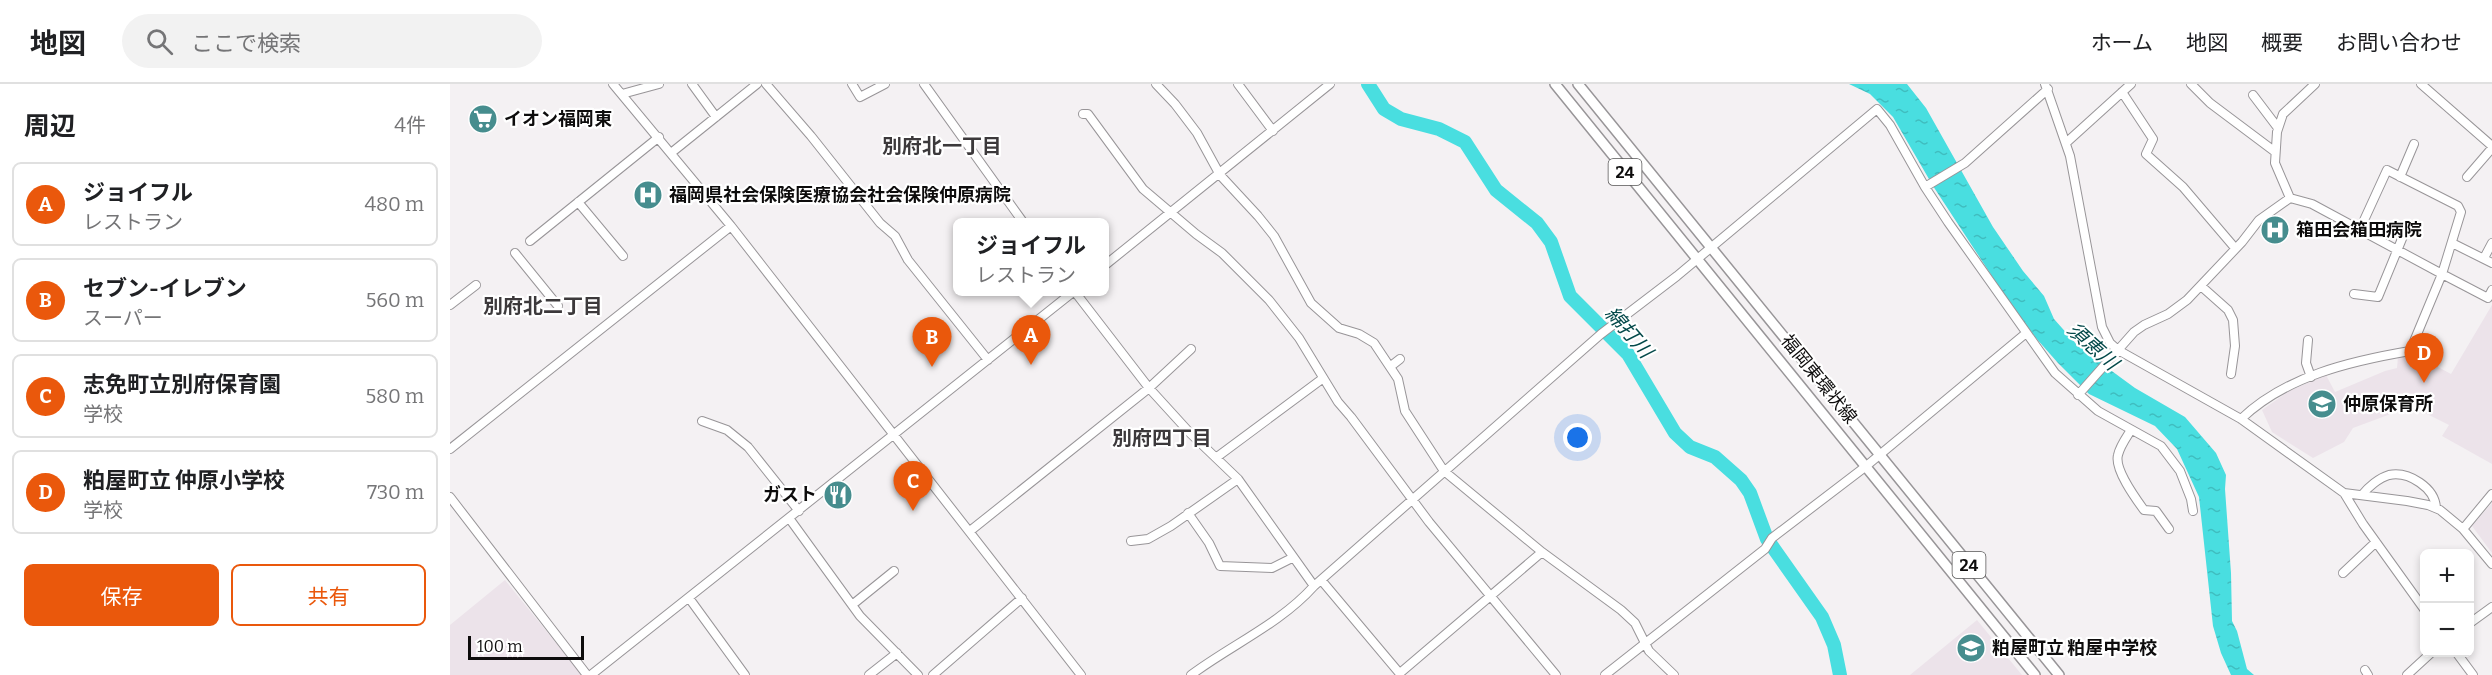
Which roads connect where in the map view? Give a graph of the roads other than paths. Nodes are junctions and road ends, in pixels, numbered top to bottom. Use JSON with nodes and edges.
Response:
{"nodes":[{"id":1,"x":613,"y":84,"type":"edge"},
{"id":2,"x":659,"y":84,"type":"edge"},
{"id":3,"x":692,"y":84,"type":"edge"},
{"id":4,"x":757,"y":84,"type":"edge"},
{"id":5,"x":766,"y":84,"type":"edge"},
{"id":6,"x":852,"y":84,"type":"edge"},
{"id":7,"x":885,"y":84,"type":"edge"},
{"id":8,"x":924,"y":84,"type":"edge"},
{"id":9,"x":1156,"y":84,"type":"edge"},
{"id":10,"x":1238,"y":84,"type":"edge"},
{"id":11,"x":1330,"y":84,"type":"edge"},
{"id":12,"x":1555,"y":84,"type":"edge"},
{"id":13,"x":1578,"y":84,"type":"edge"},
{"id":14,"x":2131,"y":84,"type":"edge"},
{"id":15,"x":2191,"y":84,"type":"edge"},
{"id":16,"x":2315,"y":84,"type":"edge"},
{"id":17,"x":2421,"y":84,"type":"edge"},
{"id":18,"x":2046,"y":87,"type":"edge"},
{"id":19,"x":2122,"y":92,"type":"junction"},
{"id":20,"x":622,"y":94,"type":"junction"},
{"id":21,"x":2253,"y":95,"type":"dead end"},
{"id":22,"x":1083,"y":114,"type":"dead end"},
{"id":23,"x":716,"y":117,"type":"junction"},
{"id":24,"x":2278,"y":128,"type":"junction"},
{"id":25,"x":1273,"y":131,"type":"junction"},
{"id":26,"x":659,"y":137,"type":"junction"},
{"id":27,"x":2067,"y":142,"type":"junction"},
{"id":28,"x":2414,"y":144,"type":"dead end"},
{"id":29,"x":2492,"y":147,"type":"edge"},
{"id":30,"x":2274,"y":151,"type":"junction"},
{"id":31,"x":670,"y":153,"type":"junction"},
{"id":32,"x":1220,"y":175,"type":"junction"},
{"id":33,"x":2400,"y":177,"type":"junction"},
{"id":34,"x":2468,"y":177,"type":"dead end"},
{"id":35,"x":1928,"y":185,"type":"junction"},
{"id":36,"x":2290,"y":198,"type":"junction"},
{"id":37,"x":578,"y":202,"type":"junction"},
{"id":38,"x":1172,"y":212,"type":"junction"},
{"id":39,"x":1020,"y":218,"type":"edge"},
{"id":40,"x":731,"y":226,"type":"junction"},
{"id":41,"x":2360,"y":229,"type":"junction"},
{"id":42,"x":2406,"y":229,"type":"dead end"},
{"id":43,"x":530,"y":241,"type":"dead end"},
{"id":44,"x":2452,"y":243,"type":"junction"},
{"id":45,"x":2492,"y":243,"type":"edge"},
{"id":46,"x":1710,"y":247,"type":"junction"},
{"id":47,"x":2235,"y":248,"type":"junction"},
{"id":48,"x":2397,"y":249,"type":"junction"},
{"id":49,"x":515,"y":253,"type":"dead end"},
{"id":50,"x":623,"y":256,"type":"dead end"},
{"id":51,"x":2484,"y":258,"type":"junction"},
{"id":52,"x":1697,"y":259,"type":"junction"},
{"id":53,"x":1109,"y":262,"type":"edge"},
{"id":54,"x":2492,"y":263,"type":"edge"},
{"id":55,"x":2442,"y":274,"type":"junction"},
{"id":56,"x":476,"y":285,"type":"dead end"},
{"id":57,"x":2201,"y":286,"type":"junction"},
{"id":58,"x":2492,"y":290,"type":"edge"},
{"id":59,"x":2354,"y":294,"type":"dead end"},
{"id":60,"x":1068,"y":296,"type":"edge"},
{"id":61,"x":1078,"y":296,"type":"edge"},
{"id":62,"x":450,"y":305,"type":"edge"},
{"id":63,"x":558,"y":306,"type":"dead end"},
{"id":64,"x":2025,"y":334,"type":"junction"},
{"id":65,"x":2308,"y":340,"type":"dead end"},
{"id":66,"x":1191,"y":349,"type":"dead end"},
{"id":67,"x":2118,"y":350,"type":"junction"},
{"id":68,"x":1400,"y":359,"type":"dead end"},
{"id":69,"x":988,"y":360,"type":"junction"},
{"id":70,"x":1391,"y":366,"type":"junction"},
{"id":71,"x":2231,"y":374,"type":"dead end"},
{"id":72,"x":2311,"y":376,"type":"junction"},
{"id":73,"x":1322,"y":379,"type":"junction"},
{"id":74,"x":1149,"y":388,"type":"junction"},
{"id":75,"x":2080,"y":394,"type":"junction"},
{"id":76,"x":2241,"y":419,"type":"junction"},
{"id":77,"x":702,"y":421,"type":"dead end"},
{"id":78,"x":2131,"y":430,"type":"junction"},
{"id":79,"x":895,"y":434,"type":"junction"},
{"id":80,"x":450,"y":449,"type":"edge"},
{"id":81,"x":1879,"y":454,"type":"junction"},
{"id":82,"x":1217,"y":457,"type":"junction"},
{"id":83,"x":1865,"y":467,"type":"junction"},
{"id":84,"x":1444,"y":471,"type":"junction"},
{"id":85,"x":1238,"y":479,"type":"junction"},
{"id":86,"x":2344,"y":494,"type":"junction"},
{"id":87,"x":2492,"y":494,"type":"edge"},
{"id":88,"x":2362,"y":495,"type":"junction"},
{"id":89,"x":450,"y":497,"type":"edge"},
{"id":90,"x":1414,"y":499,"type":"junction"},
{"id":91,"x":2436,"y":508,"type":"junction"},
{"id":92,"x":799,"y":511,"type":"junction"},
{"id":93,"x":2193,"y":511,"type":"dead end"},
{"id":94,"x":1188,"y":513,"type":"junction"},
{"id":95,"x":789,"y":518,"type":"junction"},
{"id":96,"x":2169,"y":529,"type":"dead end"},
{"id":97,"x":2463,"y":529,"type":"junction"},
{"id":98,"x":970,"y":531,"type":"junction"},
{"id":99,"x":1131,"y":541,"type":"dead end"},
{"id":100,"x":2376,"y":542,"type":"junction"},
{"id":101,"x":1542,"y":552,"type":"junction"},
{"id":102,"x":1292,"y":558,"type":"junction"},
{"id":103,"x":2492,"y":564,"type":"edge"},
{"id":104,"x":894,"y":571,"type":"dead end"},
{"id":105,"x":2343,"y":573,"type":"dead end"},
{"id":106,"x":1322,"y":581,"type":"junction"},
{"id":107,"x":1314,"y":586,"type":"junction"},
{"id":108,"x":1490,"y":595,"type":"junction"},
{"id":109,"x":689,"y":598,"type":"junction"},
{"id":110,"x":1022,"y":598,"type":"junction"},
{"id":111,"x":2420,"y":603,"type":"edge"},
{"id":112,"x":852,"y":605,"type":"junction"},
{"id":113,"x":2492,"y":607,"type":"edge"},
{"id":114,"x":2474,"y":620,"type":"edge"},
{"id":115,"x":1645,"y":644,"type":"junction"},
{"id":116,"x":897,"y":653,"type":"junction"},
{"id":117,"x":2427,"y":657,"type":"edge"},
{"id":118,"x":2460,"y":657,"type":"edge"},
{"id":119,"x":1401,"y":674,"type":"edge"},
{"id":120,"x":589,"y":675,"type":"edge"},
{"id":121,"x":746,"y":675,"type":"edge"},
{"id":122,"x":868,"y":675,"type":"edge"},
{"id":123,"x":918,"y":675,"type":"edge"},
{"id":124,"x":933,"y":675,"type":"edge"},
{"id":125,"x":1081,"y":675,"type":"edge"},
{"id":126,"x":1191,"y":675,"type":"edge"},
{"id":127,"x":1556,"y":675,"type":"edge"},
{"id":128,"x":1605,"y":675,"type":"edge"},
{"id":129,"x":1674,"y":675,"type":"edge"},
{"id":130,"x":2035,"y":675,"type":"edge"},
{"id":131,"x":2059,"y":675,"type":"edge"},
{"id":132,"x":2407,"y":675,"type":"edge"},
{"id":133,"x":2473,"y":675,"type":"edge"}],
"edges":[{"from":1,"to":20,"type":"street"},
{"from":2,"to":20,"type":"street"},
{"from":3,"to":23,"type":"street"},
{"from":4,"to":23,"type":"street"},
{"from":5,"to":69,"type":"street"},
{"from":6,"to":7,"type":"street"},
{"from":8,"to":39,"type":"street"},
{"from":9,"to":32,"type":"street"},
{"from":10,"to":25,"type":"street"},
{"from":11,"to":25,"type":"street"},
{"from":12,"to":52,"type":"main road","name":"福岡東環状線","number":"24"},
{"from":13,"to":46,"type":"main road","name":"福岡東環状線","number":"24"},
{"from":14,"to":19,"type":"street"},
{"from":15,"to":30,"type":"street"},
{"from":16,"to":24,"type":"street"},
{"from":17,"to":29,"type":"street"},
{"from":18,"to":27,"type":"street"},
{"from":18,"to":35,"type":"street"},
{"from":19,"to":27,"type":"street"},
{"from":19,"to":47,"type":"street"},
{"from":20,"to":26,"type":"street"},
{"from":21,"to":24,"type":"street"},
{"from":22,"to":38,"type":"street"},
{"from":23,"to":31,"type":"street"},
{"from":24,"to":30,"type":"street"},
{"from":25,"to":32,"type":"street"},
{"from":26,"to":31,"type":"street"},
{"from":26,"to":37,"type":"street"},
{"from":27,"to":67,"type":"street"},
{"from":28,"to":33,"type":"street"},
{"from":29,"to":34,"type":"street"},
{"from":30,"to":36,"type":"street"},
{"from":31,"to":40,"type":"street"},
{"from":32,"to":38,"type":"street"},
{"from":32,"to":70,"type":"street"},
{"from":33,"to":41,"type":"street"},
{"from":33,"to":44,"type":"street"},
{"from":35,"to":46,"type":"street"},
{"from":35,"to":64,"type":"street"},
{"from":36,"to":41,"type":"street"},
{"from":36,"to":47,"type":"street"},
{"from":37,"to":43,"type":"street"},
{"from":37,"to":50,"type":"street"},
{"from":38,"to":53,"type":"street"},
{"from":38,"to":73,"type":"street"},
{"from":40,"to":79,"type":"street"},
{"from":40,"to":80,"type":"street"},
{"from":41,"to":48,"type":"street"},
{"from":42,"to":48,"type":"street"},
{"from":44,"to":51,"type":"street"},
{"from":44,"to":55,"type":"street"},
{"from":45,"to":51,"type":"street"},
{"from":46,"to":52,"type":"street"},
{"from":46,"to":81,"type":"main road","name":"福岡東環状線","number":"24"},
{"from":47,"to":57,"type":"street"},
{"from":48,"to":55,"type":"street"},
{"from":48,"to":59,"type":"street"},
{"from":49,"to":63,"type":"street"},
{"from":51,"to":54,"type":"street"},
{"from":52,"to":83,"type":"main road","name":"福岡東環状線","number":"24"},
{"from":52,"to":84,"type":"street"},
{"from":55,"to":58,"type":"street"},
{"from":55,"to":72,"type":"street"},
{"from":56,"to":62,"type":"street"},
{"from":57,"to":67,"type":"street"},
{"from":57,"to":71,"type":"street"},
{"from":60,"to":69,"type":"street"},
{"from":61,"to":74,"type":"street"},
{"from":64,"to":75,"type":"street"},
{"from":64,"to":81,"type":"street"},
{"from":65,"to":72,"type":"street"},
{"from":66,"to":74,"type":"street"},
{"from":67,"to":75,"type":"street"},
{"from":67,"to":76,"type":"street"},
{"from":68,"to":70,"type":"street"},
{"from":69,"to":79,"type":"street"},
{"from":70,"to":84,"type":"street"},
{"from":72,"to":76,"type":"street"},
{"from":73,"to":82,"type":"street"},
{"from":73,"to":90,"type":"street"},
{"from":74,"to":82,"type":"street"},
{"from":74,"to":98,"type":"street"},
{"from":75,"to":78,"type":"street"},
{"from":76,"to":86,"type":"street"},
{"from":77,"to":92,"type":"street"},
{"from":78,"to":93,"type":"street"},
{"from":78,"to":96,"type":"street"},
{"from":79,"to":92,"type":"street"},
{"from":79,"to":98,"type":"street"},
{"from":81,"to":83,"type":"street"},
{"from":81,"to":131,"type":"main road","name":"福岡東環状線","number":"24"},
{"from":82,"to":85,"type":"street"},
{"from":83,"to":115,"type":"street"},
{"from":83,"to":130,"type":"main road","name":"福岡東環状線","number":"24"},
{"from":84,"to":90,"type":"street"},
{"from":84,"to":101,"type":"street"},
{"from":85,"to":94,"type":"street"},
{"from":85,"to":102,"type":"street"},
{"from":86,"to":88,"type":"street"},
{"from":86,"to":100,"type":"street"},
{"from":87,"to":97,"type":"street"},
{"from":88,"to":91,"type":"street"},
{"from":88,"to":91,"type":"street"},
{"from":89,"to":120,"type":"street"},
{"from":90,"to":106,"type":"street"},
{"from":90,"to":108,"type":"street"},
{"from":91,"to":97,"type":"street"},
{"from":92,"to":95,"type":"street"},
{"from":94,"to":99,"type":"street"},
{"from":94,"to":102,"type":"street"},
{"from":95,"to":109,"type":"street"},
{"from":95,"to":112,"type":"street"},
{"from":97,"to":103,"type":"street"},
{"from":98,"to":110,"type":"street"},
{"from":100,"to":105,"type":"street"},
{"from":100,"to":111,"type":"street"},
{"from":101,"to":108,"type":"street"},
{"from":101,"to":115,"type":"street"},
{"from":102,"to":107,"type":"street"},
{"from":104,"to":112,"type":"street"},
{"from":106,"to":107,"type":"street"},
{"from":106,"to":119,"type":"street"},
{"from":107,"to":126,"type":"street"},
{"from":108,"to":119,"type":"street"},
{"from":108,"to":127,"type":"street"},
{"from":109,"to":120,"type":"street"},
{"from":109,"to":121,"type":"street"},
{"from":110,"to":124,"type":"street"},
{"from":110,"to":125,"type":"street"},
{"from":112,"to":116,"type":"street"},
{"from":113,"to":114,"type":"street"},
{"from":115,"to":128,"type":"street"},
{"from":115,"to":129,"type":"street"},
{"from":116,"to":122,"type":"street"},
{"from":116,"to":123,"type":"street"},
{"from":117,"to":132,"type":"street"},
{"from":118,"to":133,"type":"street"}]}
